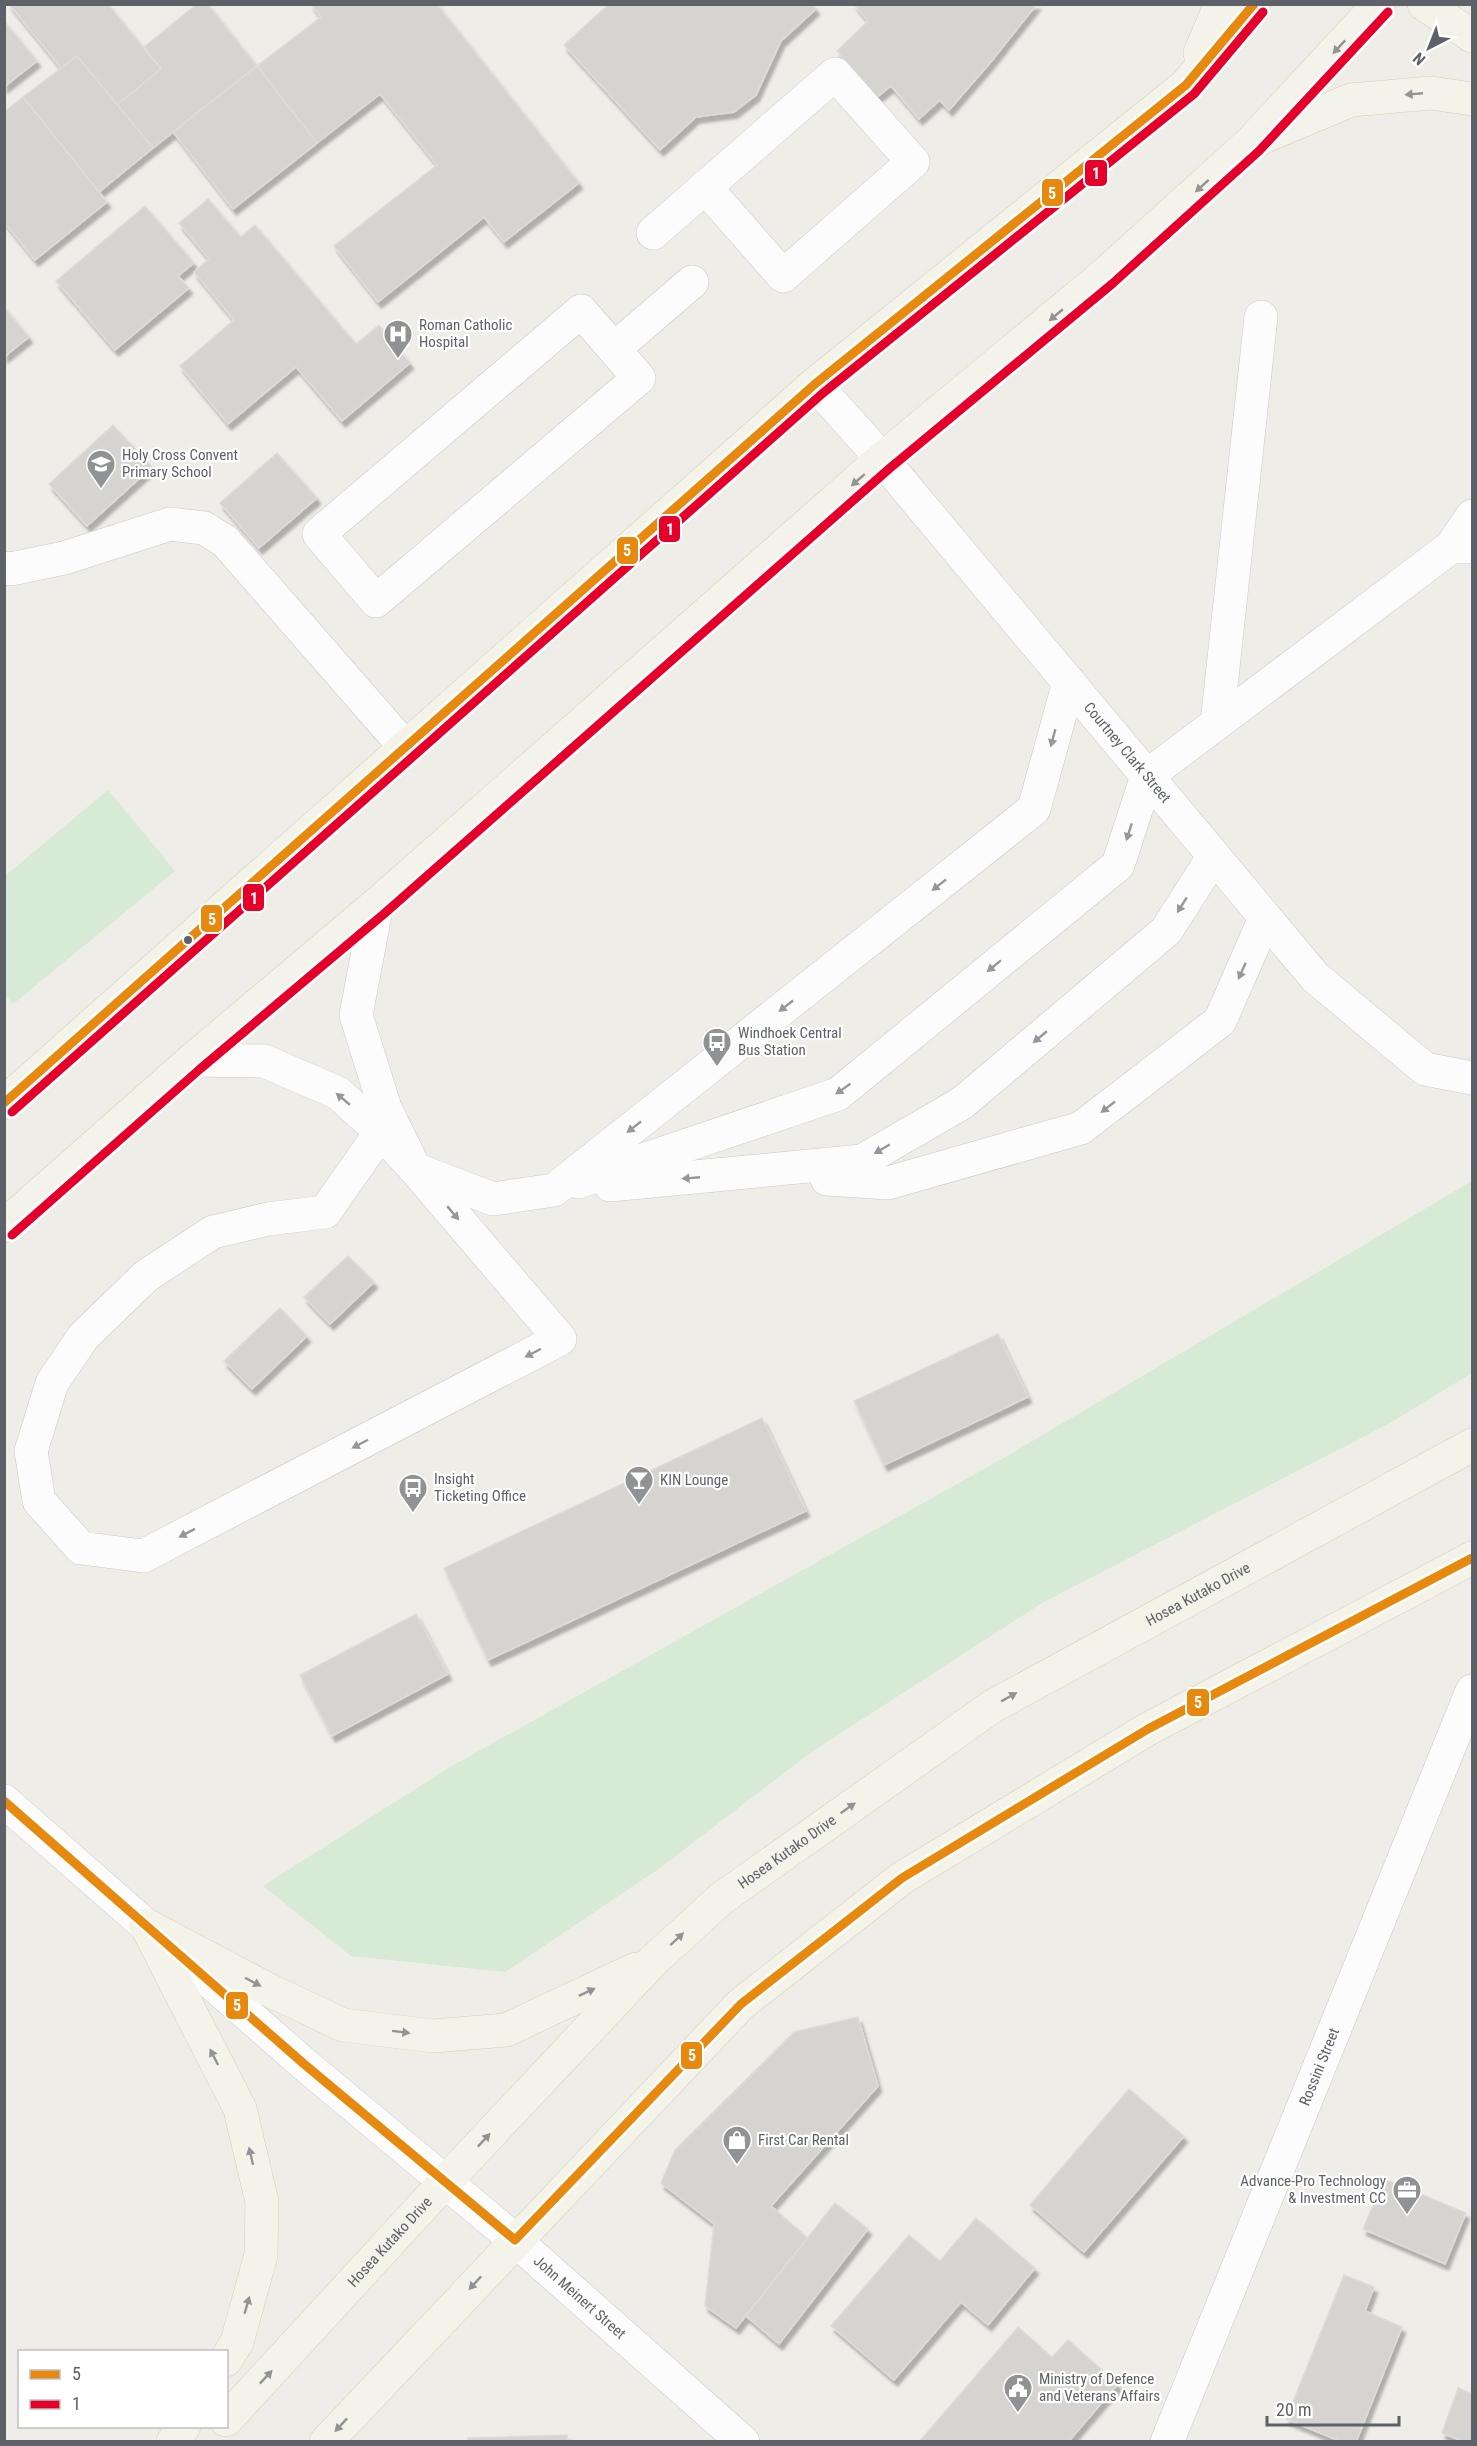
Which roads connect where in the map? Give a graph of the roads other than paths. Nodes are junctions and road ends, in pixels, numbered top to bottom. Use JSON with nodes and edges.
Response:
{"nodes":[{"id":1,"x":1221,"y":4,"type":"edge"},
{"id":2,"x":1254,"y":4,"type":"edge"},
{"id":3,"x":1379,"y":4,"type":"edge"},
{"id":4,"x":1424,"y":4,"type":"edge"},
{"id":5,"x":1473,"y":36,"type":"edge"},
{"id":6,"x":1186,"y":85,"type":"junction"},
{"id":7,"x":1473,"y":99,"type":"edge"},
{"id":8,"x":1251,"y":142,"type":"junction"},
{"id":9,"x":705,"y":187,"type":"junction"},
{"id":10,"x":653,"y":233,"type":"dead end"},
{"id":11,"x":692,"y":282,"type":"dead end"},
{"id":12,"x":1261,"y":317,"type":"dead end"},
{"id":13,"x":614,"y":349,"type":"junction"},
{"id":14,"x":815,"y":384,"type":"junction"},
{"id":15,"x":882,"y":459,"type":"junction"},
{"id":16,"x":1473,"y":516,"type":"edge"},
{"id":17,"x":1462,"y":547,"type":"edge"},
{"id":18,"x":4,"y":568,"type":"edge"},
{"id":19,"x":1069,"y":682,"type":"junction"},
{"id":20,"x":1217,"y":723,"type":"junction"},
{"id":21,"x":405,"y":747,"type":"junction"},
{"id":22,"x":1147,"y":776,"type":"junction"},
{"id":23,"x":1214,"y":856,"type":"junction"},
{"id":24,"x":377,"y":904,"type":"junction"},
{"id":25,"x":1265,"y":918,"type":"junction"},
{"id":26,"x":192,"y":1060,"type":"junction"},
{"id":27,"x":1473,"y":1078,"type":"edge"},
{"id":28,"x":4,"y":1103,"type":"edge"},
{"id":29,"x":381,"y":1132,"type":"junction"},
{"id":30,"x":415,"y":1169,"type":"junction"},
{"id":31,"x":746,"y":1172,"type":"junction"},
{"id":32,"x":554,"y":1190,"type":"junction"},
{"id":33,"x":4,"y":1227,"type":"edge"},
{"id":34,"x":1473,"y":1445,"type":"edge"},
{"id":35,"x":1473,"y":1558,"type":"edge"},
{"id":36,"x":1473,"y":1691,"type":"edge"},
{"id":37,"x":4,"y":1801,"type":"edge"},
{"id":38,"x":146,"y":1925,"type":"junction"},
{"id":39,"x":653,"y":1961,"type":"junction"},
{"id":40,"x":444,"y":2183,"type":"junction"},
{"id":41,"x":515,"y":2240,"type":"junction"},
{"id":42,"x":228,"y":2357,"type":"edge"},
{"id":43,"x":228,"y":2418,"type":"edge"},
{"id":44,"x":182,"y":2428,"type":"edge"},
{"id":45,"x":220,"y":2428,"type":"edge"},
{"id":46,"x":172,"y":2442,"type":"edge"},
{"id":47,"x":207,"y":2442,"type":"edge"},
{"id":48,"x":326,"y":2442,"type":"edge"},
{"id":49,"x":743,"y":2442,"type":"edge"},
{"id":50,"x":1167,"y":2442,"type":"edge"}],
"edges":[{"from":1,"to":6,"type":"main road"},
{"from":2,"to":6,"type":"main road"},
{"from":3,"to":8,"type":"main road","one_way":true},
{"from":4,"to":5,"type":"main road"},
{"from":6,"to":14,"type":"main road"},
{"from":7,"to":8,"type":"main road","one_way":true},
{"from":8,"to":15,"type":"main road","one_way":true},
{"from":9,"to":9,"type":"street"},
{"from":9,"to":10,"type":"street"},
{"from":11,"to":13,"type":"street"},
{"from":12,"to":20,"type":"street"},
{"from":13,"to":13,"type":"street"},
{"from":14,"to":15,"type":"street","name":"Courtney Clark Street"},
{"from":14,"to":21,"type":"main road"},
{"from":15,"to":19,"type":"street","name":"Courtney Clark Street"},
{"from":15,"to":24,"type":"main road","one_way":true},
{"from":16,"to":17,"type":"street"},
{"from":17,"to":20,"type":"street"},
{"from":18,"to":21,"type":"street"},
{"from":19,"to":22,"type":"street","name":"Courtney Clark Street"},
{"from":19,"to":32,"type":"street","one_way":true},
{"from":20,"to":22,"type":"street"},
{"from":21,"to":28,"type":"main road"},
{"from":22,"to":23,"type":"street","name":"Courtney Clark Street"},
{"from":22,"to":32,"type":"street","one_way":true},
{"from":23,"to":25,"type":"street","name":"Courtney Clark Street"},
{"from":23,"to":31,"type":"street","one_way":true},
{"from":24,"to":26,"type":"main road"},
{"from":24,"to":30,"type":"street"},
{"from":25,"to":27,"type":"street","name":"Courtney Clark Street"},
{"from":25,"to":31,"type":"street","one_way":true},
{"from":29,"to":26,"type":"street","one_way":true},
{"from":26,"to":33,"type":"main road"},
{"from":29,"to":30,"type":"street"},
{"from":30,"to":29,"type":"street","one_way":true},
{"from":30,"to":32,"type":"street"},
{"from":31,"to":32,"type":"street","one_way":true},
{"from":39,"to":34,"type":"main road","name":"Hosea Kutako Drive","one_way":true},
{"from":35,"to":41,"type":"main road"},
{"from":36,"to":50,"type":"street","name":"Rossini Street"},
{"from":37,"to":38,"type":"street"},
{"from":38,"to":39,"type":"main road","one_way":true},
{"from":38,"to":40,"type":"street","name":"John Meinert Street"},
{"from":42,"to":38,"type":"main road","one_way":true},
{"from":40,"to":39,"type":"main road","name":"Hosea Kutako Drive","one_way":true},
{"from":40,"to":41,"type":"street","name":"John Meinert Street"},
{"from":43,"to":40,"type":"main road","name":"Hosea Kutako Drive","one_way":true},
{"from":41,"to":48,"type":"main road","one_way":true},
{"from":41,"to":49,"type":"street","name":"John Meinert Street"},
{"from":44,"to":46,"type":"main road"},
{"from":45,"to":47,"type":"main road"}]}
